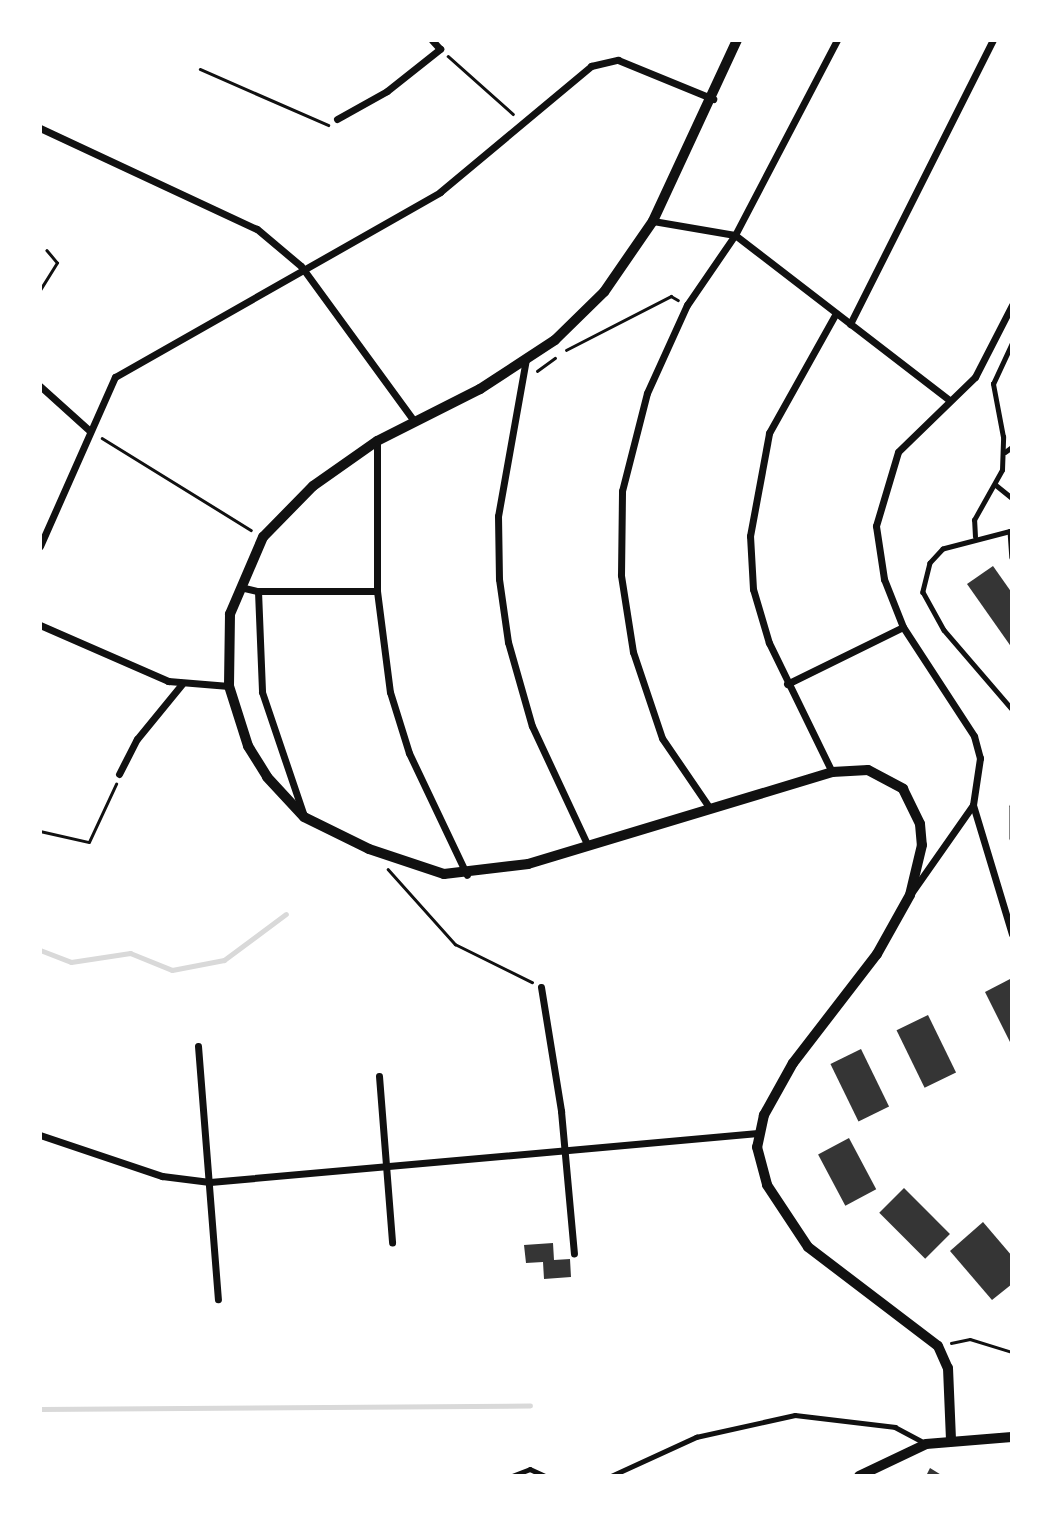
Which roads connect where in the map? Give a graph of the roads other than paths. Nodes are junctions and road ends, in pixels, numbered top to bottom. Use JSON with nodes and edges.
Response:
{"nodes":[{"id":1,"x":432,"y":40,"type":"edge"},
{"id":2,"x":737,"y":40,"type":"edge"},
{"id":3,"x":837,"y":40,"type":"edge"},
{"id":4,"x":992,"y":40,"type":"edge"},
{"id":5,"x":713,"y":99,"type":"junction"},
{"id":6,"x":337,"y":119,"type":"road end"},
{"id":7,"x":40,"y":128,"type":"edge"},
{"id":8,"x":653,"y":220,"type":"junction"},
{"id":9,"x":735,"y":234,"type":"junction"},
{"id":10,"x":301,"y":266,"type":"junction"},
{"id":11,"x":1012,"y":305,"type":"edge"},
{"id":12,"x":836,"y":313,"type":"junction"},
{"id":13,"x":850,"y":324,"type":"junction"},
{"id":14,"x":1012,"y":343,"type":"edge"},
{"id":15,"x":526,"y":359,"type":"junction"},
{"id":16,"x":40,"y":386,"type":"edge"},
{"id":17,"x":949,"y":400,"type":"junction"},
{"id":18,"x":414,"y":421,"type":"junction"},
{"id":19,"x":90,"y":430,"type":"junction"},
{"id":20,"x":377,"y":441,"type":"junction"},
{"id":21,"x":1012,"y":447,"type":"edge"},
{"id":22,"x":1005,"y":452,"type":"junction"},
{"id":23,"x":996,"y":485,"type":"junction"},
{"id":24,"x":1012,"y":498,"type":"edge"},
{"id":25,"x":1011,"y":531,"type":"edge"},
{"id":26,"x":975,"y":537,"type":"junction"},
{"id":27,"x":40,"y":546,"type":"edge"},
{"id":28,"x":1012,"y":557,"type":"edge"},
{"id":29,"x":239,"y":587,"type":"junction"},
{"id":30,"x":258,"y":591,"type":"junction"},
{"id":31,"x":377,"y":591,"type":"junction"},
{"id":32,"x":40,"y":625,"type":"edge"},
{"id":33,"x":903,"y":627,"type":"junction"},
{"id":34,"x":182,"y":684,"type":"junction"},
{"id":35,"x":787,"y":684,"type":"junction"},
{"id":36,"x":229,"y":687,"type":"junction"},
{"id":37,"x":1012,"y":709,"type":"edge"},
{"id":38,"x":832,"y":772,"type":"junction"},
{"id":39,"x":119,"y":774,"type":"road end"},
{"id":40,"x":973,"y":805,"type":"junction"},
{"id":41,"x":1012,"y":806,"type":"edge"},
{"id":42,"x":709,"y":807,"type":"junction"},
{"id":43,"x":304,"y":817,"type":"junction"},
{"id":44,"x":1012,"y":838,"type":"edge"},
{"id":45,"x":587,"y":844,"type":"junction"},
{"id":46,"x":468,"y":876,"type":"junction"},
{"id":47,"x":910,"y":895,"type":"junction"},
{"id":48,"x":1012,"y":934,"type":"edge"},
{"id":49,"x":541,"y":987,"type":"road end"},
{"id":50,"x":198,"y":1046,"type":"dead end"},
{"id":51,"x":379,"y":1076,"type":"dead end"},
{"id":52,"x":758,"y":1133,"type":"junction"},
{"id":53,"x":40,"y":1135,"type":"edge"},
{"id":54,"x":565,"y":1149,"type":"junction"},
{"id":55,"x":387,"y":1166,"type":"junction"},
{"id":56,"x":210,"y":1182,"type":"junction"},
{"id":57,"x":392,"y":1242,"type":"dead end"},
{"id":58,"x":573,"y":1253,"type":"dead end"},
{"id":59,"x":218,"y":1299,"type":"dead end"},
{"id":60,"x":1012,"y":1437,"type":"edge"},
{"id":61,"x":951,"y":1440,"type":"junction"},
{"id":62,"x":926,"y":1444,"type":"junction"},
{"id":63,"x":512,"y":1476,"type":"edge"},
{"id":64,"x":545,"y":1476,"type":"edge"},
{"id":65,"x":611,"y":1476,"type":"edge"},
{"id":66,"x":859,"y":1476,"type":"edge"}],
"edges":[{"from":1,"to":6,"type":"street"},
{"from":2,"to":5,"type":"street"},
{"from":3,"to":9,"type":"street"},
{"from":4,"to":13,"type":"street"},
{"from":5,"to":8,"type":"street"},
{"from":5,"to":10,"type":"street"},
{"from":7,"to":10,"type":"street"},
{"from":8,"to":9,"type":"street"},
{"from":8,"to":15,"type":"street"},
{"from":9,"to":12,"type":"street"},
{"from":9,"to":42,"type":"street"},
{"from":10,"to":18,"type":"street"},
{"from":10,"to":19,"type":"street"},
{"from":11,"to":17,"type":"street"},
{"from":12,"to":13,"type":"street"},
{"from":12,"to":35,"type":"street"},
{"from":13,"to":17,"type":"street"},
{"from":14,"to":22,"type":"lane"},
{"from":15,"to":18,"type":"street"},
{"from":15,"to":45,"type":"street"},
{"from":16,"to":19,"type":"street"},
{"from":17,"to":33,"type":"street"},
{"from":18,"to":20,"type":"street"},
{"from":19,"to":27,"type":"street"},
{"from":20,"to":29,"type":"street"},
{"from":20,"to":31,"type":"street"},
{"from":21,"to":22,"type":"lane"},
{"from":22,"to":23,"type":"lane"},
{"from":23,"to":24,"type":"lane"},
{"from":23,"to":26,"type":"lane"},
{"from":25,"to":26,"type":"lane"},
{"from":25,"to":28,"type":"lane"},
{"from":26,"to":37,"type":"lane"},
{"from":29,"to":30,"type":"street"},
{"from":29,"to":36,"type":"street"},
{"from":30,"to":31,"type":"street"},
{"from":30,"to":43,"type":"street"},
{"from":31,"to":46,"type":"street"},
{"from":32,"to":34,"type":"street"},
{"from":33,"to":35,"type":"street"},
{"from":33,"to":40,"type":"street"},
{"from":34,"to":36,"type":"street"},
{"from":34,"to":39,"type":"street"},
{"from":35,"to":38,"type":"street"},
{"from":36,"to":43,"type":"street"},
{"from":38,"to":42,"type":"street"},
{"from":38,"to":47,"type":"street"},
{"from":40,"to":47,"type":"street"},
{"from":40,"to":48,"type":"street"},
{"from":41,"to":44,"type":"lane"},
{"from":42,"to":45,"type":"street"},
{"from":43,"to":46,"type":"street"},
{"from":45,"to":46,"type":"street"},
{"from":47,"to":52,"type":"street"},
{"from":49,"to":54,"type":"street"},
{"from":50,"to":56,"type":"street"},
{"from":51,"to":55,"type":"street"},
{"from":52,"to":54,"type":"street"},
{"from":52,"to":61,"type":"street"},
{"from":53,"to":56,"type":"street"},
{"from":54,"to":55,"type":"street"},
{"from":54,"to":58,"type":"street"},
{"from":55,"to":56,"type":"street"},
{"from":55,"to":57,"type":"street"},
{"from":56,"to":59,"type":"street"},
{"from":60,"to":61,"type":"main road"},
{"from":61,"to":62,"type":"main road"},
{"from":62,"to":65,"type":"lane"},
{"from":62,"to":66,"type":"main road"},
{"from":63,"to":64,"type":"lane"}]}
